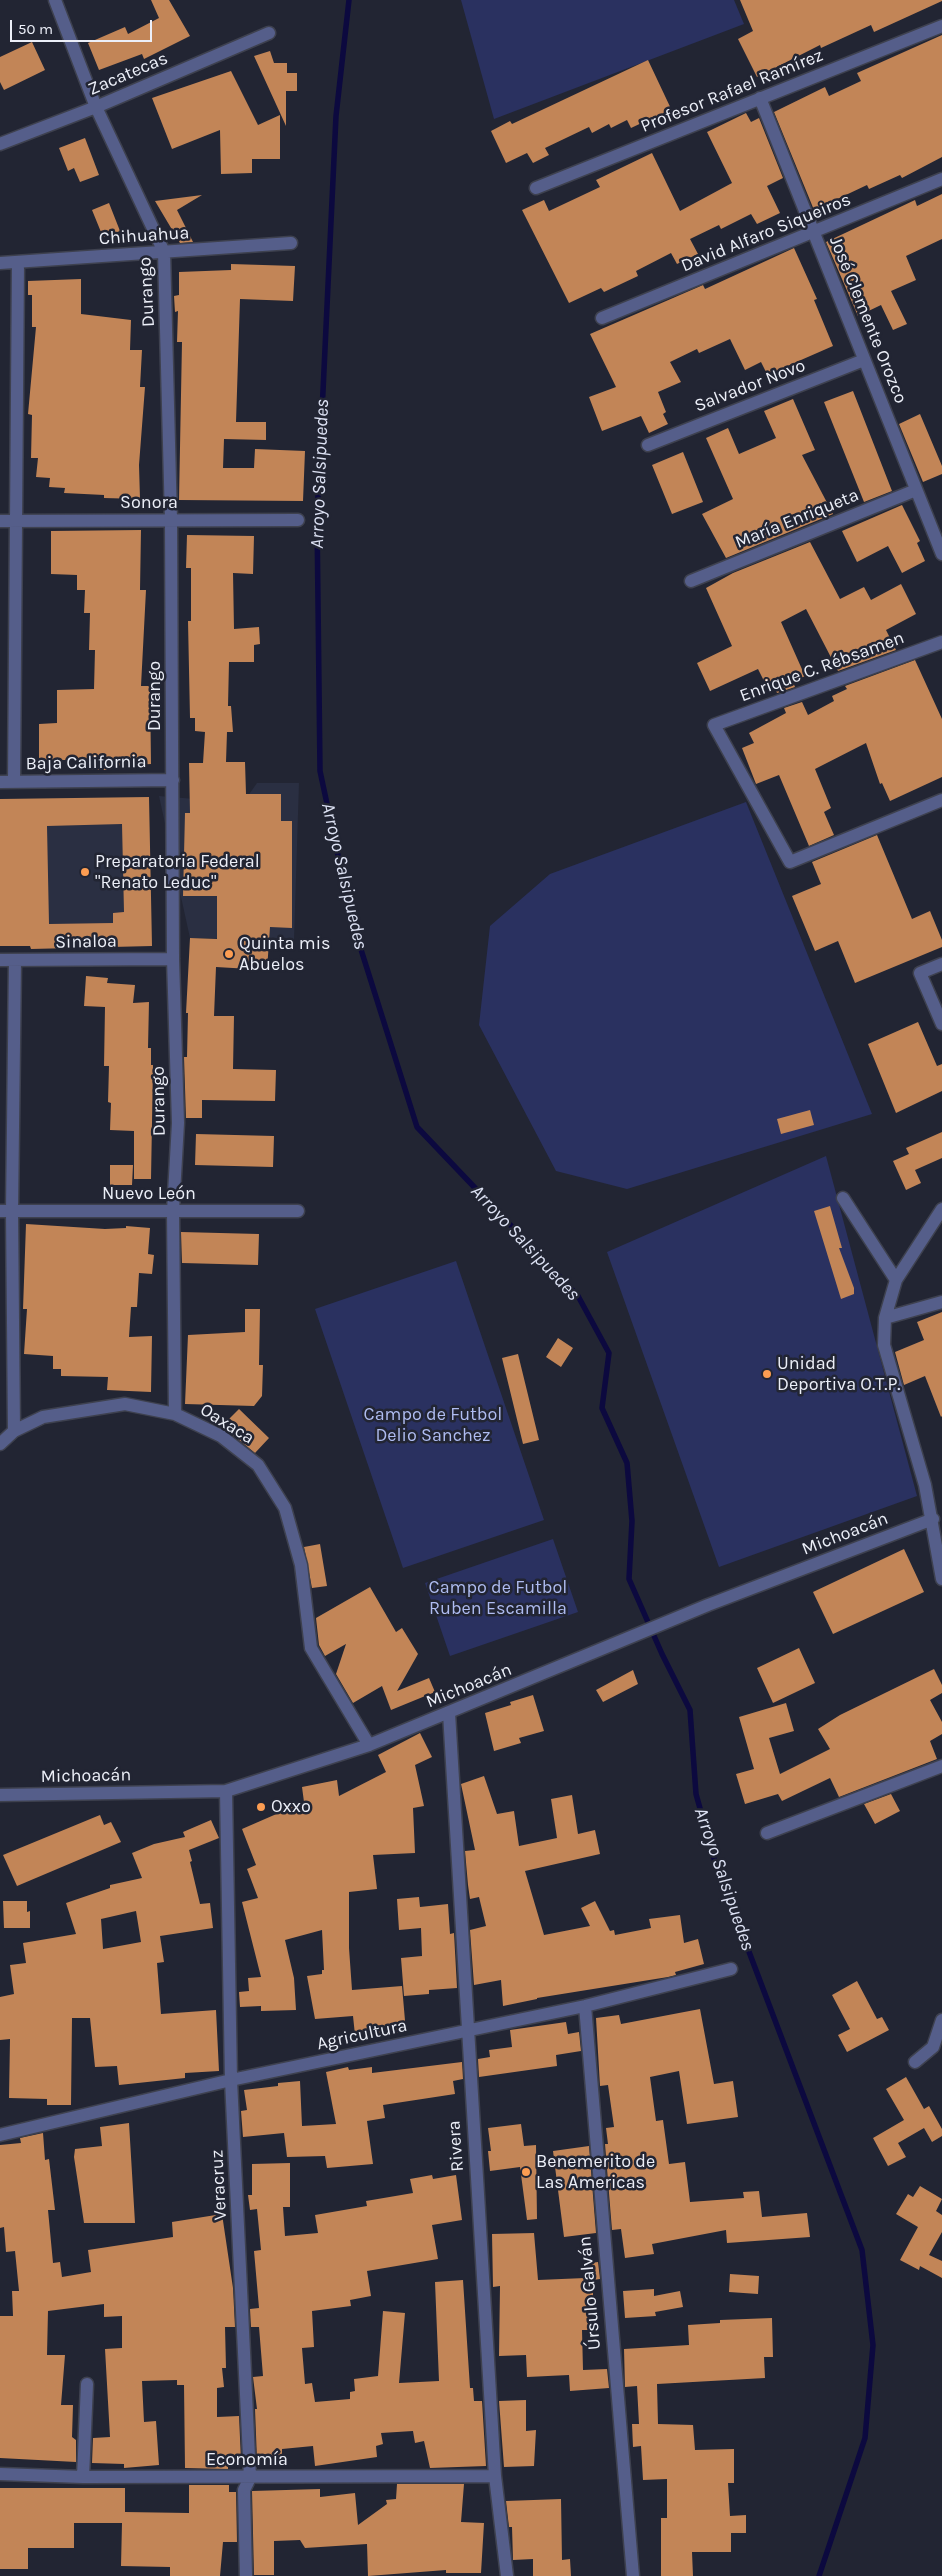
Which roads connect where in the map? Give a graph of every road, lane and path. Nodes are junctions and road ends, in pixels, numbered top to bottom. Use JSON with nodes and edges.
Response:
{"nodes":[{"id":1,"x":55,"y":0,"type":"edge"},
{"id":2,"x":942,"y":26,"type":"edge"},
{"id":3,"x":269,"y":33,"type":"dead end"},
{"id":4,"x":760,"y":98,"type":"junction"},
{"id":5,"x":96,"y":107,"type":"junction"},
{"id":6,"x":0,"y":144,"type":"edge"},
{"id":7,"x":942,"y":179,"type":"edge"},
{"id":8,"x":536,"y":188,"type":"dead end"},
{"id":9,"x":814,"y":233,"type":"junction"},
{"id":10,"x":291,"y":243,"type":"dead end"},
{"id":11,"x":164,"y":252,"type":"junction"},
{"id":12,"x":0,"y":263,"type":"edge"},
{"id":13,"x":18,"y":263,"type":"junction"},
{"id":14,"x":602,"y":318,"type":"dead end"},
{"id":15,"x":864,"y":360,"type":"junction"},
{"id":16,"x":648,"y":444,"type":"dead end"},
{"id":17,"x":916,"y":490,"type":"junction"},
{"id":18,"x":171,"y":520,"type":"junction"},
{"id":19,"x":298,"y":520,"type":"dead end"},
{"id":20,"x":0,"y":521,"type":"edge"},
{"id":21,"x":17,"y":521,"type":"junction"},
{"id":22,"x":942,"y":554,"type":"edge"},
{"id":23,"x":691,"y":581,"type":"dead end"},
{"id":24,"x":942,"y":642,"type":"edge"},
{"id":25,"x":173,"y":780,"type":"junction"},
{"id":26,"x":0,"y":782,"type":"edge"},
{"id":27,"x":14,"y":782,"type":"junction"},
{"id":28,"x":942,"y":800,"type":"edge"},
{"id":29,"x":173,"y":959,"type":"junction"},
{"id":30,"x":0,"y":960,"type":"edge"},
{"id":31,"x":15,"y":960,"type":"junction"},
{"id":32,"x":942,"y":964,"type":"edge"},
{"id":33,"x":942,"y":1024,"type":"edge"},
{"id":34,"x":843,"y":1198,"type":"dead end"},
{"id":35,"x":942,"y":1209,"type":"edge"},
{"id":36,"x":6,"y":1211,"type":"edge"},
{"id":37,"x":173,"y":1211,"type":"junction"},
{"id":38,"x":298,"y":1211,"type":"dead end"},
{"id":39,"x":896,"y":1280,"type":"junction"},
{"id":40,"x":942,"y":1302,"type":"edge"},
{"id":41,"x":885,"y":1318,"type":"junction"},
{"id":42,"x":175,"y":1414,"type":"junction"},
{"id":43,"x":14,"y":1431,"type":"junction"},
{"id":44,"x":0,"y":1444,"type":"edge"},
{"id":45,"x":933,"y":1520,"type":"junction"},
{"id":46,"x":942,"y":1579,"type":"edge"},
{"id":47,"x":449,"y":1713,"type":"junction"},
{"id":48,"x":369,"y":1745,"type":"junction"},
{"id":49,"x":942,"y":1766,"type":"edge"},
{"id":50,"x":226,"y":1791,"type":"junction"},
{"id":51,"x":0,"y":1795,"type":"edge"},
{"id":52,"x":767,"y":1834,"type":"dead end"},
{"id":53,"x":732,"y":1969,"type":"dead end"},
{"id":54,"x":585,"y":2006,"type":"junction"},
{"id":55,"x":942,"y":2020,"type":"edge"},
{"id":56,"x":942,"y":2024,"type":"edge"},
{"id":57,"x":467,"y":2031,"type":"junction"},
{"id":58,"x":915,"y":2062,"type":"dead end"},
{"id":59,"x":231,"y":2080,"type":"junction"},
{"id":60,"x":0,"y":2135,"type":"edge"},
{"id":61,"x":87,"y":2384,"type":"dead end"},
{"id":62,"x":0,"y":2474,"type":"edge"},
{"id":63,"x":495,"y":2476,"type":"junction"},
{"id":64,"x":83,"y":2477,"type":"junction"},
{"id":65,"x":250,"y":2478,"type":"junction"},
{"id":66,"x":246,"y":2576,"type":"edge"},
{"id":67,"x":507,"y":2576,"type":"edge"},
{"id":68,"x":632,"y":2576,"type":"edge"}],
"edges":[{"from":1,"to":5,"type":"street","name":"Durango"},
{"from":2,"to":4,"type":"street","name":"Profesor Rafael Ramírez"},
{"from":3,"to":5,"type":"street","name":"Zacatecas"},
{"from":4,"to":8,"type":"street","name":"Profesor Rafael Ramírez"},
{"from":4,"to":9,"type":"street","name":"José Clemente Orozco"},
{"from":5,"to":6,"type":"street","name":"Zacatecas"},
{"from":5,"to":11,"type":"street","name":"Durango"},
{"from":7,"to":9,"type":"street","name":"David Alfaro Siqueiros"},
{"from":9,"to":14,"type":"street","name":"David Alfaro Siqueiros"},
{"from":9,"to":15,"type":"street","name":"José Clemente Orozco"},
{"from":10,"to":11,"type":"street","name":"Chihuahua"},
{"from":11,"to":13,"type":"street","name":"Chihuahua"},
{"from":11,"to":18,"type":"street","name":"Durango"},
{"from":12,"to":13,"type":"street","name":"Chihuahua"},
{"from":13,"to":21,"type":"street"},
{"from":15,"to":16,"type":"street","name":"Salvador Novo"},
{"from":15,"to":17,"type":"street","name":"José Clemente Orozco"},
{"from":17,"to":22,"type":"street","name":"José Clemente Orozco"},
{"from":17,"to":23,"type":"street","name":"María Enriqueta"},
{"from":18,"to":19,"type":"street","name":"Sonora"},
{"from":18,"to":21,"type":"street","name":"Sonora"},
{"from":18,"to":25,"type":"street","name":"Durango"},
{"from":20,"to":21,"type":"street","name":"Sonora"},
{"from":21,"to":27,"type":"street"},
{"from":24,"to":28,"type":"street","name":"Enrique C. Rébsamen"},
{"from":25,"to":27,"type":"street","name":"Baja California"},
{"from":25,"to":29,"type":"street","name":"Durango"},
{"from":26,"to":27,"type":"street","name":"Baja California"},
{"from":29,"to":31,"type":"street","name":"Sinaloa"},
{"from":29,"to":37,"type":"street","name":"Durango"},
{"from":30,"to":31,"type":"street","name":"Sinaloa"},
{"from":31,"to":36,"type":"street"},
{"from":32,"to":33,"type":"street"},
{"from":34,"to":39,"type":"street"},
{"from":35,"to":39,"type":"street"},
{"from":36,"to":37,"type":"street","name":"Nuevo León"},
{"from":36,"to":43,"type":"street"},
{"from":37,"to":38,"type":"street","name":"Nuevo León"},
{"from":37,"to":42,"type":"street","name":"Durango"},
{"from":39,"to":41,"type":"street"},
{"from":40,"to":41,"type":"street"},
{"from":41,"to":45,"type":"street"},
{"from":42,"to":43,"type":"street","name":"Oaxaca"},
{"from":42,"to":48,"type":"street","name":"Oaxaca"},
{"from":43,"to":44,"type":"street","name":"Oaxaca"},
{"from":45,"to":46,"type":"street"},
{"from":45,"to":47,"type":"street","name":"Michoacán"},
{"from":47,"to":48,"type":"street","name":"Michoacán"},
{"from":47,"to":57,"type":"street","name":"Rivera"},
{"from":48,"to":50,"type":"street","name":"Michoacán"},
{"from":49,"to":52,"type":"street"},
{"from":50,"to":51,"type":"street","name":"Michoacán"},
{"from":50,"to":59,"type":"street","name":"Veracruz"},
{"from":53,"to":54,"type":"street","name":"Agricultura"},
{"from":54,"to":57,"type":"street","name":"Agricultura"},
{"from":54,"to":68,"type":"street","name":"Úrsulo Galván"},
{"from":55,"to":56,"type":"street"},
{"from":56,"to":58,"type":"street"},
{"from":57,"to":59,"type":"street","name":"Agricultura"},
{"from":57,"to":63,"type":"street","name":"Rivera"},
{"from":59,"to":60,"type":"street","name":"Agricultura"},
{"from":59,"to":65,"type":"street","name":"Veracruz"},
{"from":61,"to":64,"type":"street"},
{"from":62,"to":64,"type":"street","name":"Economía"},
{"from":63,"to":65,"type":"street","name":"Economía"},
{"from":63,"to":67,"type":"street","name":"Rivera"},
{"from":64,"to":65,"type":"street","name":"Economía"},
{"from":65,"to":66,"type":"street","name":"Veracruz"}]}
